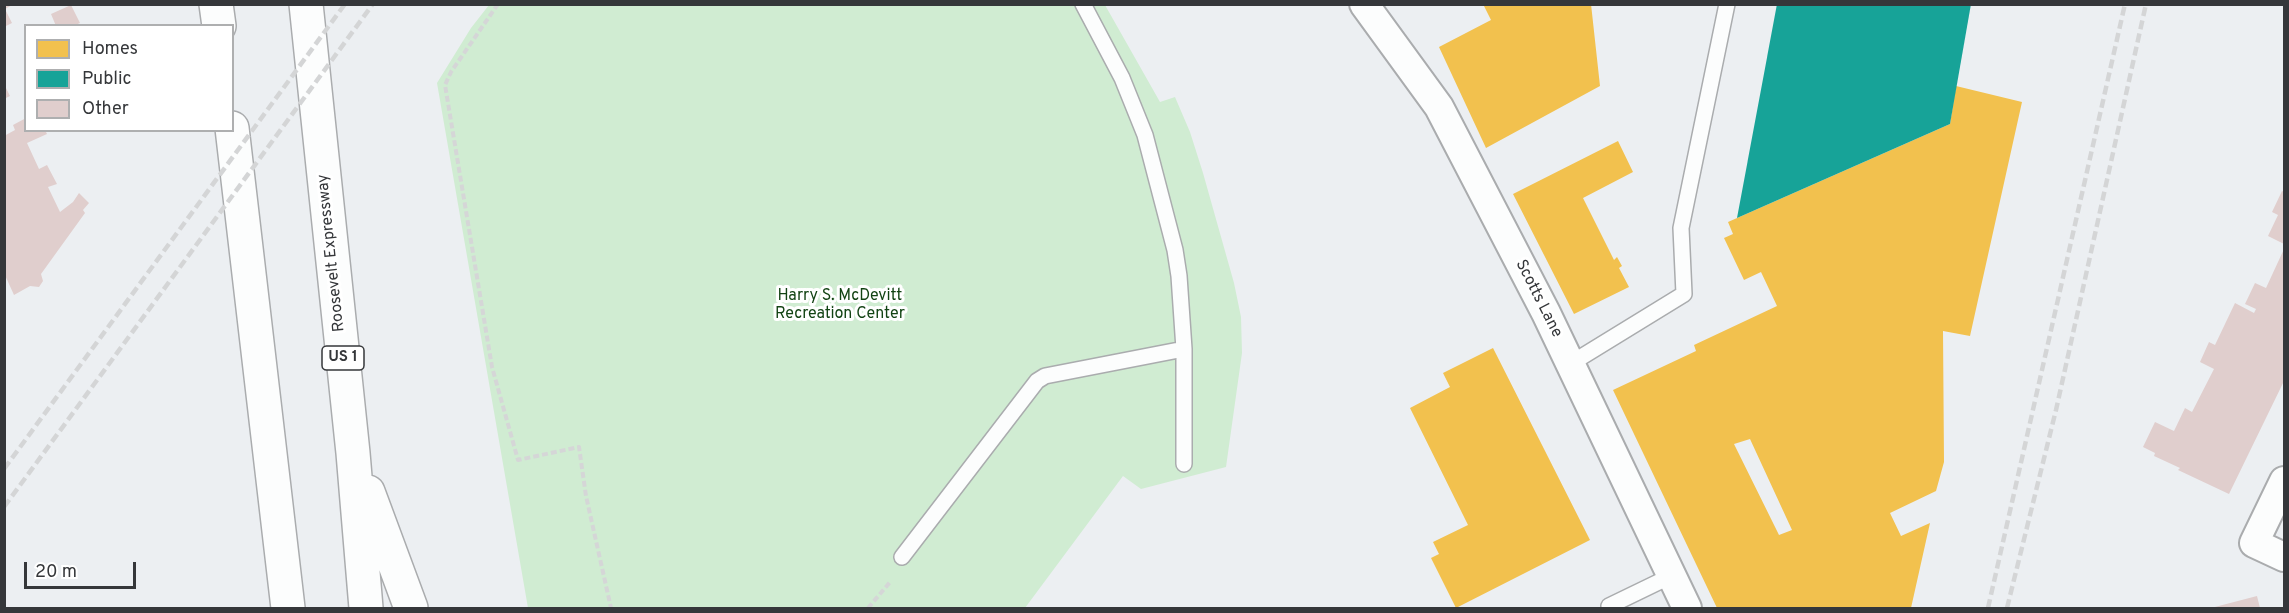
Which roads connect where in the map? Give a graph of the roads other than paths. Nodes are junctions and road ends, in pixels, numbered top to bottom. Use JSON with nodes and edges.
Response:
{"nodes":[{"id":1,"x":216,"y":4,"type":"edge"},
{"id":2,"x":306,"y":4,"type":"edge"},
{"id":3,"x":1083,"y":4,"type":"edge"},
{"id":4,"x":1364,"y":4,"type":"edge"},
{"id":5,"x":1727,"y":4,"type":"edge"},
{"id":6,"x":219,"y":24,"type":"edge"},
{"id":7,"x":232,"y":132,"type":"edge"},
{"id":8,"x":1184,"y":349,"type":"junction"},
{"id":9,"x":1570,"y":364,"type":"junction"},
{"id":10,"x":353,"y":453,"type":"junction"},
{"id":11,"x":1184,"y":464,"type":"dead end"},
{"id":12,"x":2284,"y":481,"type":"edge"},
{"id":13,"x":902,"y":557,"type":"road end"},
{"id":14,"x":2284,"y":557,"type":"edge"},
{"id":15,"x":1671,"y":576,"type":"junction"},
{"id":16,"x":288,"y":607,"type":"edge"},
{"id":17,"x":1608,"y":608,"type":"edge"},
{"id":18,"x":366,"y":609,"type":"edge"},
{"id":19,"x":411,"y":609,"type":"edge"},
{"id":20,"x":1687,"y":609,"type":"edge"}],
"edges":[{"from":1,"to":6,"type":"highway"},
{"from":2,"to":10,"type":"highway","name":"Roosevelt Expressway","number":"US 1"},
{"from":3,"to":8,"type":"lane"},
{"from":4,"to":9,"type":"street","name":"Scotts Lane"},
{"from":5,"to":9,"type":"lane"},
{"from":7,"to":16,"type":"highway"},
{"from":8,"to":11,"type":"lane"},
{"from":8,"to":13,"type":"lane"},
{"from":9,"to":15,"type":"street","name":"Scotts Lane"},
{"from":10,"to":18,"type":"highway","name":"Roosevelt Expressway","number":"US 1"},
{"from":10,"to":19,"type":"highway"},
{"from":12,"to":14,"type":"street"},
{"from":15,"to":17,"type":"lane"},
{"from":15,"to":20,"type":"street","name":"Scotts Lane"}]}
